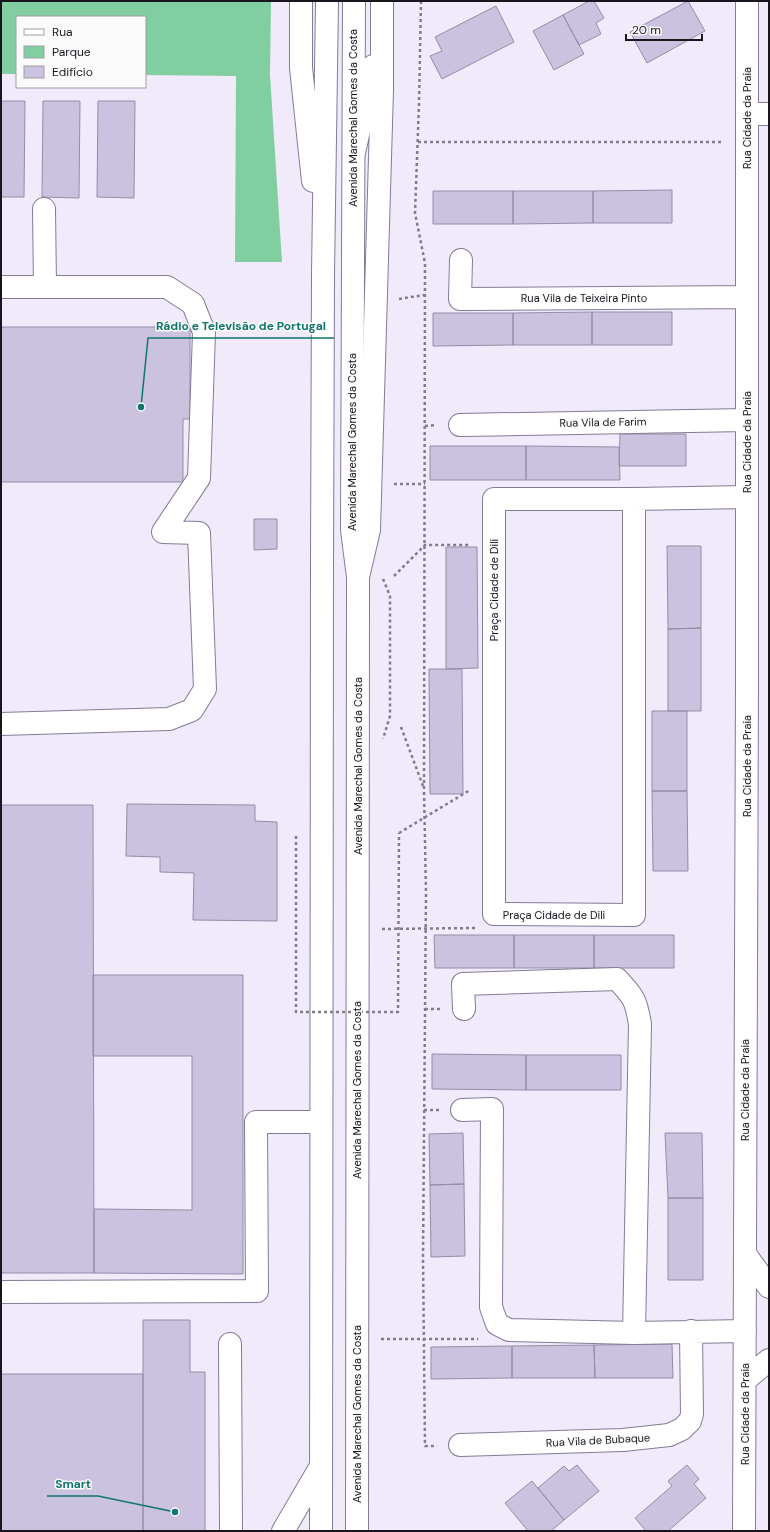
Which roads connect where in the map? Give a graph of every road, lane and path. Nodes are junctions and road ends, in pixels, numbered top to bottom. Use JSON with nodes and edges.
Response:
{"nodes":[{"id":1,"x":301,"y":1,"type":"edge"},
{"id":2,"x":327,"y":1,"type":"edge"},
{"id":3,"x":354,"y":1,"type":"edge"},
{"id":4,"x":421,"y":1,"type":"edge"},
{"id":5,"x":747,"y":1,"type":"edge"},
{"id":6,"x":382,"y":11,"type":"edge"},
{"id":7,"x":747,"y":114,"type":"junction"},
{"id":8,"x":769,"y":114,"type":"edge"},
{"id":9,"x":418,"y":142,"type":"junction"},
{"id":10,"x":746,"y":142,"type":"junction"},
{"id":11,"x":354,"y":153,"type":"junction"},
{"id":12,"x":44,"y":209,"type":"dead end"},
{"id":13,"x":461,"y":260,"type":"dead end"},
{"id":14,"x":323,"y":274,"type":"junction"},
{"id":15,"x":45,"y":286,"type":"junction"},
{"id":16,"x":1,"y":287,"type":"edge"},
{"id":17,"x":424,"y":295,"type":"junction"},
{"id":18,"x":747,"y":297,"type":"junction"},
{"id":19,"x":395,"y":300,"type":"dead end"},
{"id":20,"x":746,"y":420,"type":"junction"},
{"id":21,"x":460,"y":425,"type":"dead end"},
{"id":22,"x":388,"y":484,"type":"dead end"},
{"id":23,"x":425,"y":484,"type":"junction"},
{"id":24,"x":746,"y":497,"type":"junction"},
{"id":25,"x":634,"y":499,"type":"junction"},
{"id":26,"x":494,"y":544,"type":"junction"},
{"id":27,"x":425,"y":545,"type":"junction"},
{"id":28,"x":394,"y":576,"type":"dead end"},
{"id":29,"x":358,"y":577,"type":"junction"},
{"id":30,"x":1,"y":724,"type":"edge"},
{"id":31,"x":401,"y":727,"type":"dead end"},
{"id":32,"x":494,"y":772,"type":"junction"},
{"id":33,"x":424,"y":789,"type":"junction"},
{"id":34,"x":424,"y":817,"type":"junction"},
{"id":35,"x":296,"y":836,"type":"dead end"},
{"id":36,"x":494,"y":914,"type":"junction"},
{"id":37,"x":391,"y":929,"type":"dead end"},
{"id":38,"x":425,"y":930,"type":"junction"},
{"id":39,"x":464,"y":1009,"type":"dead end"},
{"id":40,"x":462,"y":1110,"type":"dead end"},
{"id":41,"x":320,"y":1122,"type":"junction"},
{"id":42,"x":745,"y":1254,"type":"junction"},
{"id":43,"x":769,"y":1287,"type":"edge"},
{"id":44,"x":1,"y":1292,"type":"edge"},
{"id":45,"x":509,"y":1330,"type":"junction"},
{"id":46,"x":691,"y":1331,"type":"junction"},
{"id":47,"x":745,"y":1331,"type":"junction"},
{"id":48,"x":634,"y":1333,"type":"junction"},
{"id":49,"x":389,"y":1340,"type":"dead end"},
{"id":50,"x":425,"y":1340,"type":"junction"},
{"id":51,"x":230,"y":1344,"type":"dead end"},
{"id":52,"x":769,"y":1360,"type":"edge"},
{"id":53,"x":745,"y":1380,"type":"junction"},
{"id":54,"x":460,"y":1445,"type":"joint"},
{"id":55,"x":321,"y":1466,"type":"junction"},
{"id":56,"x":231,"y":1531,"type":"edge"},
{"id":57,"x":283,"y":1531,"type":"edge"},
{"id":58,"x":321,"y":1531,"type":"edge"},
{"id":59,"x":356,"y":1531,"type":"edge"},
{"id":60,"x":744,"y":1531,"type":"edge"}],
"edges":[{"from":1,"to":14,"type":"main road"},
{"from":2,"to":14,"type":"main road"},
{"from":3,"to":11,"type":"main road","name":"Avenida Marechal Gomes da Costa"},
{"from":4,"to":9,"type":"path"},
{"from":5,"to":7,"type":"main road","name":"Rua Cidade da Praia"},
{"from":6,"to":11,"type":"main road"},
{"from":6,"to":29,"type":"main road"},
{"from":7,"to":8,"type":"main road"},
{"from":7,"to":10,"type":"main road","name":"Rua Cidade da Praia"},
{"from":9,"to":10,"type":"path"},
{"from":9,"to":17,"type":"path"},
{"from":10,"to":18,"type":"main road","name":"Rua Cidade da Praia"},
{"from":11,"to":29,"type":"main road","name":"Avenida Marechal Gomes da Costa"},
{"from":12,"to":15,"type":"main road"},
{"from":13,"to":18,"type":"main road","name":"Rua Vila de Teixeira Pinto"},
{"from":14,"to":41,"type":"main road"},
{"from":15,"to":16,"type":"main road"},
{"from":15,"to":30,"type":"main road"},
{"from":17,"to":19,"type":"path"},
{"from":17,"to":23,"type":"path"},
{"from":18,"to":20,"type":"main road","name":"Rua Cidade da Praia"},
{"from":20,"to":21,"type":"main road","name":"Rua Vila de Farim"},
{"from":20,"to":24,"type":"main road","name":"Rua Cidade da Praia"},
{"from":22,"to":23,"type":"path"},
{"from":23,"to":27,"type":"path"},
{"from":24,"to":25,"type":"main road","name":"Praça Cidade de Dili"},
{"from":24,"to":42,"type":"main road","name":"Rua Cidade da Praia"},
{"from":25,"to":26,"type":"main road","name":"Praça Cidade de Dili"},
{"from":25,"to":36,"type":"main road","name":"Praça Cidade de Dili"},
{"from":26,"to":27,"type":"path"},
{"from":26,"to":32,"type":"main road","name":"Praça Cidade de Dili"},
{"from":27,"to":28,"type":"path"},
{"from":27,"to":33,"type":"path"},
{"from":29,"to":59,"type":"main road","name":"Avenida Marechal Gomes da Costa"},
{"from":31,"to":33,"type":"path"},
{"from":32,"to":34,"type":"path"},
{"from":32,"to":36,"type":"main road","name":"Praça Cidade de Dili"},
{"from":33,"to":34,"type":"path"},
{"from":34,"to":35,"type":"path","bridge":true},
{"from":34,"to":38,"type":"path"},
{"from":36,"to":38,"type":"path"},
{"from":37,"to":38,"type":"path"},
{"from":38,"to":50,"type":"path"},
{"from":39,"to":48,"type":"main road"},
{"from":40,"to":45,"type":"main road"},
{"from":41,"to":44,"type":"main road"},
{"from":41,"to":55,"type":"main road"},
{"from":42,"to":43,"type":"main road"},
{"from":42,"to":47,"type":"main road","name":"Rua Cidade da Praia"},
{"from":45,"to":48,"type":"main road"},
{"from":45,"to":50,"type":"path"},
{"from":46,"to":47,"type":"main road"},
{"from":46,"to":48,"type":"main road"},
{"from":46,"to":54,"type":"main road","name":"Rua Vila de Bubaque"},
{"from":47,"to":53,"type":"main road","name":"Rua Cidade da Praia"},
{"from":49,"to":50,"type":"path"},
{"from":50,"to":54,"type":"path"},
{"from":51,"to":56,"type":"main road"},
{"from":52,"to":53,"type":"main road"},
{"from":53,"to":60,"type":"main road","name":"Rua Cidade da Praia"},
{"from":55,"to":57,"type":"main road"},
{"from":55,"to":58,"type":"main road"}]}
